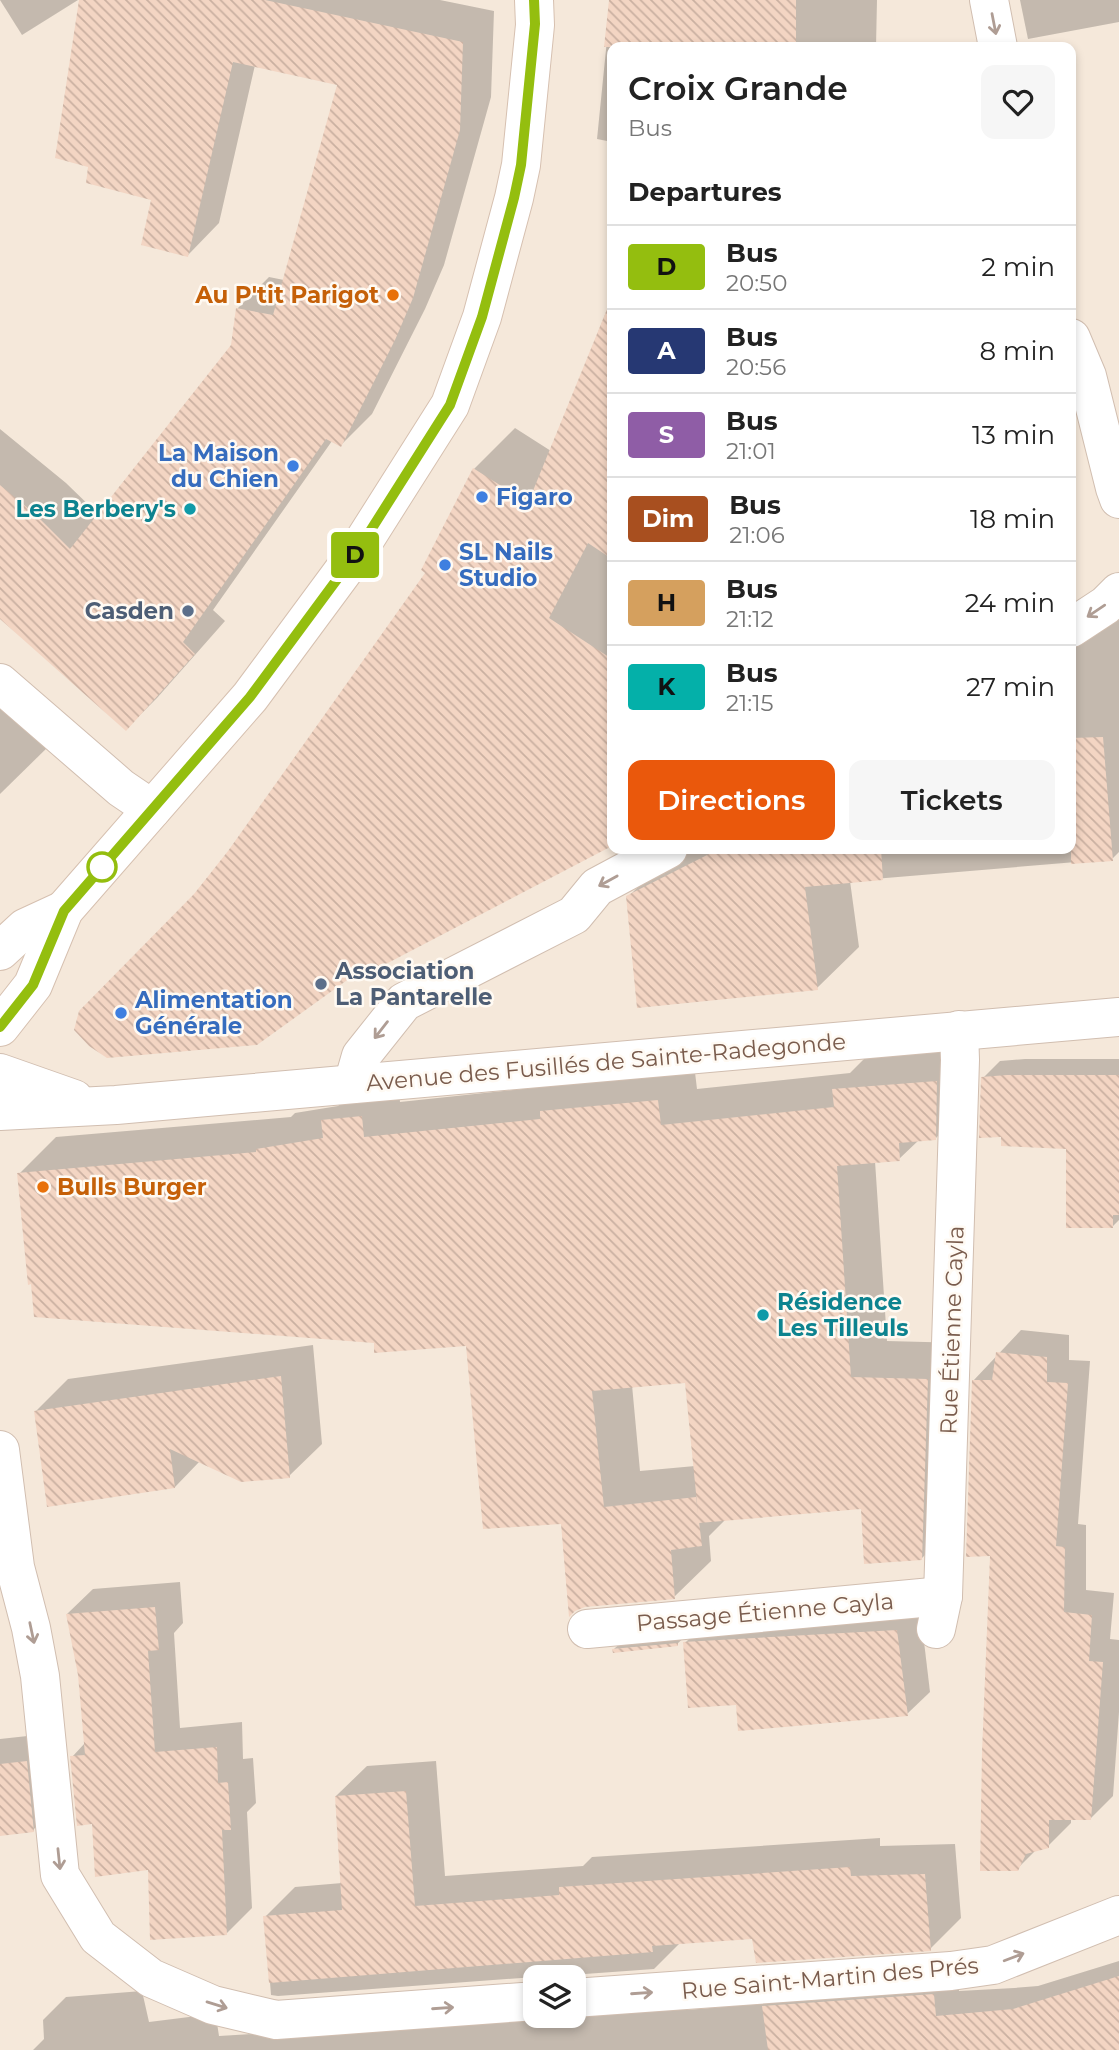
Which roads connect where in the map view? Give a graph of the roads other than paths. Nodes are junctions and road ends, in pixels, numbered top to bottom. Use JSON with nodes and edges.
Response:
{"nodes":[{"id":1,"x":534,"y":0,"type":"edge"},
{"id":2,"x":989,"y":0,"type":"edge"},
{"id":3,"x":997,"y":42,"type":"edge"},
{"id":4,"x":1076,"y":350,"type":"edge"},
{"id":5,"x":1119,"y":499,"type":"edge"},
{"id":6,"x":1119,"y":592,"type":"edge"},
{"id":7,"x":1076,"y":625,"type":"edge"},
{"id":8,"x":0,"y":683,"type":"edge"},
{"id":9,"x":152,"y":809,"type":"junction"},
{"id":10,"x":659,"y":854,"type":"edge"},
{"id":11,"x":64,"y":911,"type":"junction"},
{"id":12,"x":0,"y":951,"type":"edge"},
{"id":13,"x":1119,"y":1017,"type":"edge"},
{"id":14,"x":0,"y":1027,"type":"edge"},
{"id":15,"x":959,"y":1030,"type":"junction"},
{"id":16,"x":0,"y":1073,"type":"edge"},
{"id":17,"x":353,"y":1084,"type":"junction"},
{"id":18,"x":93,"y":1105,"type":"junction"},
{"id":19,"x":0,"y":1111,"type":"edge"},
{"id":20,"x":0,"y":1450,"type":"edge"},
{"id":21,"x":16,"y":1567,"type":"junction"},
{"id":22,"x":0,"y":1611,"type":"edge"},
{"id":23,"x":940,"y":1612,"type":"joint"},
{"id":24,"x":587,"y":1629,"type":"dead end"},
{"id":25,"x":1119,"y":1915,"type":"edge"},
{"id":26,"x":586,"y":1997,"type":"edge"},
{"id":27,"x":523,"y":2002,"type":"edge"}],
"edges":[{"from":1,"to":9,"type":"street"},
{"from":2,"to":3,"type":"street","one_way":true},
{"from":4,"to":5,"type":"street"},
{"from":6,"to":7,"type":"street","one_way":true},
{"from":8,"to":9,"type":"street"},
{"from":9,"to":11,"type":"street"},
{"from":10,"to":17,"type":"street","one_way":true},
{"from":11,"to":12,"type":"street"},
{"from":11,"to":14,"type":"street"},
{"from":13,"to":15,"type":"street","name":"Avenue des Fusillés de Sainte-Radegonde"},
{"from":15,"to":17,"type":"street","name":"Avenue des Fusillés de Sainte-Radegonde"},
{"from":15,"to":23,"type":"street","name":"Rue Étienne Cayla"},
{"from":16,"to":18,"type":"street","name":"Avenue des Fusillés de Sainte-Radegonde"},
{"from":17,"to":18,"type":"street","name":"Avenue des Fusillés de Sainte-Radegonde"},
{"from":18,"to":19,"type":"street","name":"Avenue des Fusillés de Sainte-Radegonde"},
{"from":20,"to":21,"type":"street"},
{"from":21,"to":22,"type":"street"},
{"from":21,"to":27,"type":"street","one_way":true},
{"from":23,"to":24,"type":"street","name":"Passage Étienne Cayla"},
{"from":26,"to":25,"type":"street","name":"Rue Saint-Martin des Prés","one_way":true}]}
